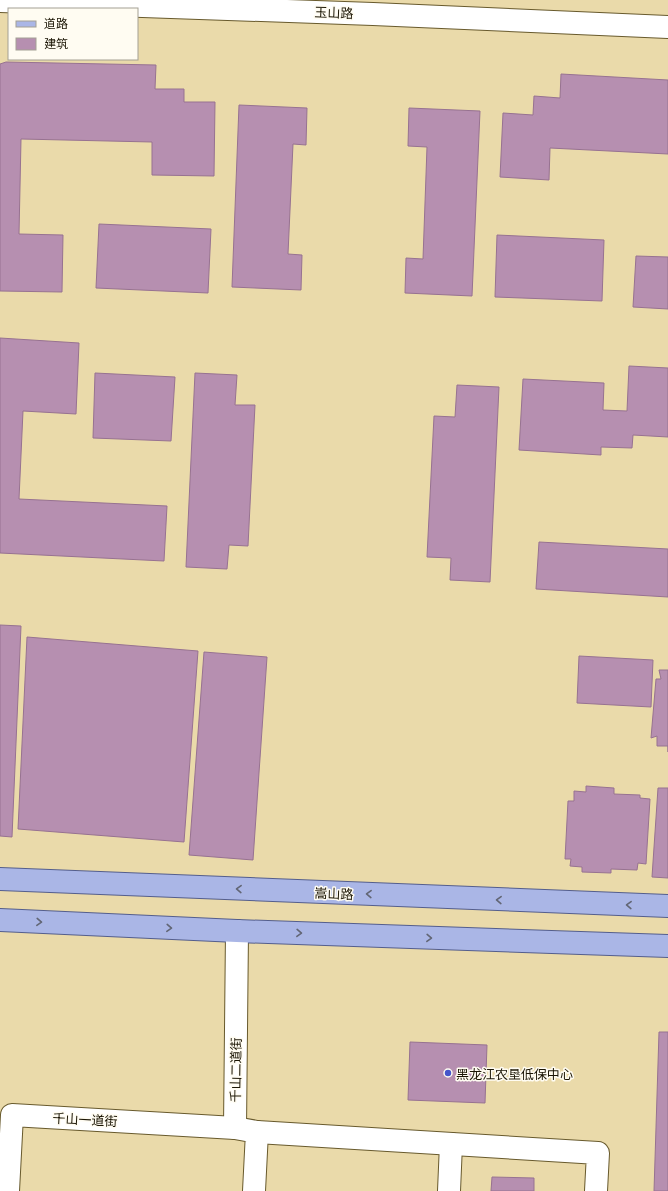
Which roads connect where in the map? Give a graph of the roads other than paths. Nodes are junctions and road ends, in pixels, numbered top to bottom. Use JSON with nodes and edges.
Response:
{"nodes":[{"id":1,"x":0,"y":1,"type":"edge"},
{"id":2,"x":373,"y":7,"type":"edge"},
{"id":3,"x":668,"y":27,"type":"edge"},
{"id":4,"x":0,"y":879,"type":"edge"},
{"id":5,"x":668,"y":906,"type":"edge"},
{"id":6,"x":0,"y":920,"type":"edge"},
{"id":7,"x":236,"y":931,"type":"junction"},
{"id":8,"x":668,"y":946,"type":"edge"},
{"id":9,"x":235,"y":1128,"type":"junction"},
{"id":10,"x":257,"y":1132,"type":"junction"},
{"id":11,"x":451,"y":1144,"type":"junction"},
{"id":12,"x":8,"y":1191,"type":"edge"},
{"id":13,"x":254,"y":1191,"type":"edge"},
{"id":14,"x":449,"y":1191,"type":"edge"},
{"id":15,"x":596,"y":1191,"type":"edge"}],
"edges":[{"from":1,"to":2,"type":"street","name":"玉山路"},
{"from":2,"to":3,"type":"street","name":"玉山路"},
{"from":5,"to":4,"type":"main road","name":"嵩山路","one_way":true},
{"from":6,"to":7,"type":"main road","one_way":true},
{"from":7,"to":8,"type":"main road","one_way":true},
{"from":7,"to":9,"type":"street","name":"千山二道街"},
{"from":9,"to":10,"type":"street"},
{"from":9,"to":12,"type":"street","name":"千山一道街"},
{"from":10,"to":11,"type":"street"},
{"from":10,"to":13,"type":"street"},
{"from":11,"to":14,"type":"street"},
{"from":11,"to":15,"type":"street"}]}
